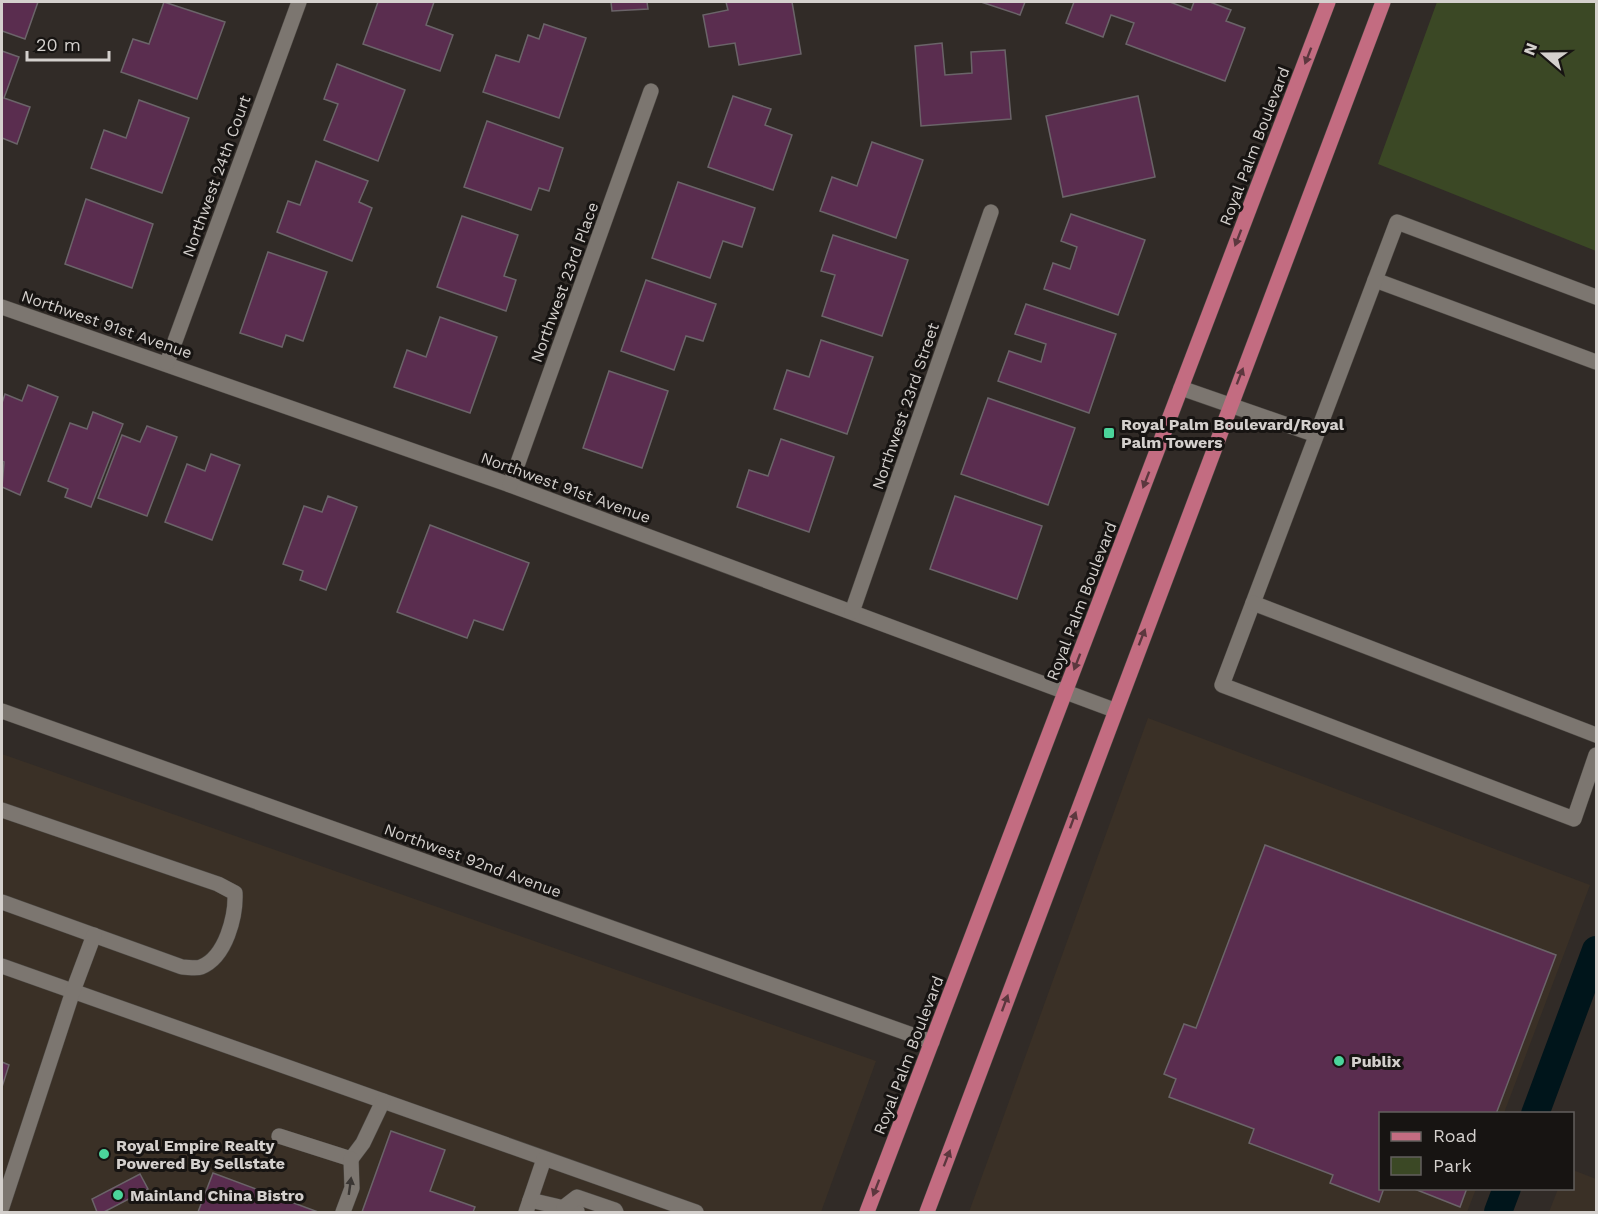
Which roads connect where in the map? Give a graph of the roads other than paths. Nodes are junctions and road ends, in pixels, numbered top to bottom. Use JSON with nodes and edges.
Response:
{"nodes":[{"id":1,"x":299,"y":2,"type":"edge"},
{"id":2,"x":1329,"y":2,"type":"edge"},
{"id":3,"x":1383,"y":2,"type":"edge"},
{"id":4,"x":651,"y":91,"type":"dead end"},
{"id":5,"x":991,"y":212,"type":"dead end"},
{"id":6,"x":1375,"y":280,"type":"junction"},
{"id":7,"x":1596,"y":297,"type":"edge"},
{"id":8,"x":2,"y":307,"type":"edge"},
{"id":9,"x":1596,"y":362,"type":"edge"},
{"id":10,"x":167,"y":363,"type":"junction"},
{"id":11,"x":1181,"y":387,"type":"junction"},
{"id":12,"x":1230,"y":405,"type":"junction"},
{"id":13,"x":1316,"y":435,"type":"junction"},
{"id":14,"x":510,"y":485,"type":"junction"},
{"id":15,"x":1253,"y":603,"type":"junction"},
{"id":16,"x":852,"y":612,"type":"junction"},
{"id":17,"x":1066,"y":692,"type":"junction"},
{"id":18,"x":1114,"y":710,"type":"junction"},
{"id":19,"x":2,"y":711,"type":"edge"},
{"id":20,"x":1596,"y":735,"type":"edge"},
{"id":21,"x":1596,"y":755,"type":"edge"},
{"id":22,"x":2,"y":810,"type":"edge"},
{"id":23,"x":2,"y":902,"type":"edge"},
{"id":24,"x":94,"y":935,"type":"junction"},
{"id":25,"x":2,"y":966,"type":"edge"},
{"id":26,"x":73,"y":991,"type":"junction"},
{"id":27,"x":932,"y":1042,"type":"junction"},
{"id":28,"x":383,"y":1101,"type":"junction"},
{"id":29,"x":279,"y":1136,"type":"dead end"},
{"id":30,"x":351,"y":1159,"type":"junction"},
{"id":31,"x":544,"y":1159,"type":"junction"},
{"id":32,"x":528,"y":1206,"type":"edge"},
{"id":33,"x":2,"y":1207,"type":"edge"},
{"id":34,"x":571,"y":1209,"type":"edge"},
{"id":35,"x":343,"y":1212,"type":"edge"},
{"id":36,"x":616,"y":1212,"type":"edge"},
{"id":37,"x":696,"y":1212,"type":"edge"},
{"id":38,"x":867,"y":1212,"type":"edge"},
{"id":39,"x":927,"y":1212,"type":"edge"}],
"edges":[{"from":1,"to":10,"type":"street","name":"Northwest 24th Court"},
{"from":2,"to":11,"type":"main road","name":"Royal Palm Boulevard","one_way":true},
{"from":12,"to":3,"type":"main road","one_way":true},
{"from":4,"to":14,"type":"street","name":"Northwest 23rd Place"},
{"from":5,"to":16,"type":"street","name":"Northwest 23rd Street"},
{"from":6,"to":7,"type":"street"},
{"from":6,"to":9,"type":"street"},
{"from":6,"to":13,"type":"street"},
{"from":8,"to":10,"type":"street","name":"Northwest 91st Avenue"},
{"from":10,"to":14,"type":"street","name":"Northwest 91st Avenue"},
{"from":11,"to":12,"type":"street"},
{"from":11,"to":17,"type":"main road","name":"Royal Palm Boulevard","one_way":true},
{"from":12,"to":13,"type":"street"},
{"from":18,"to":12,"type":"main road","one_way":true},
{"from":13,"to":15,"type":"street"},
{"from":14,"to":16,"type":"street","name":"Northwest 91st Avenue"},
{"from":15,"to":20,"type":"street"},
{"from":15,"to":21,"type":"street"},
{"from":16,"to":17,"type":"street","name":"Northwest 91st Avenue"},
{"from":17,"to":18,"type":"street","name":"Northwest 91st Avenue"},
{"from":17,"to":27,"type":"main road","name":"Royal Palm Boulevard"},
{"from":39,"to":18,"type":"main road","one_way":true},
{"from":19,"to":27,"type":"street","name":"Northwest 92nd Avenue"},
{"from":22,"to":24,"type":"street"},
{"from":23,"to":24,"type":"street"},
{"from":24,"to":26,"type":"street"},
{"from":25,"to":26,"type":"street"},
{"from":26,"to":28,"type":"street"},
{"from":26,"to":33,"type":"street"},
{"from":27,"to":38,"type":"main road","name":"Royal Palm Boulevard","one_way":true},
{"from":28,"to":30,"type":"street"},
{"from":28,"to":31,"type":"street"},
{"from":29,"to":30,"type":"street"},
{"from":35,"to":30,"type":"street","one_way":true},
{"from":31,"to":32,"type":"street"},
{"from":31,"to":37,"type":"street"},
{"from":32,"to":34,"type":"street"},
{"from":34,"to":36,"type":"street"}]}
